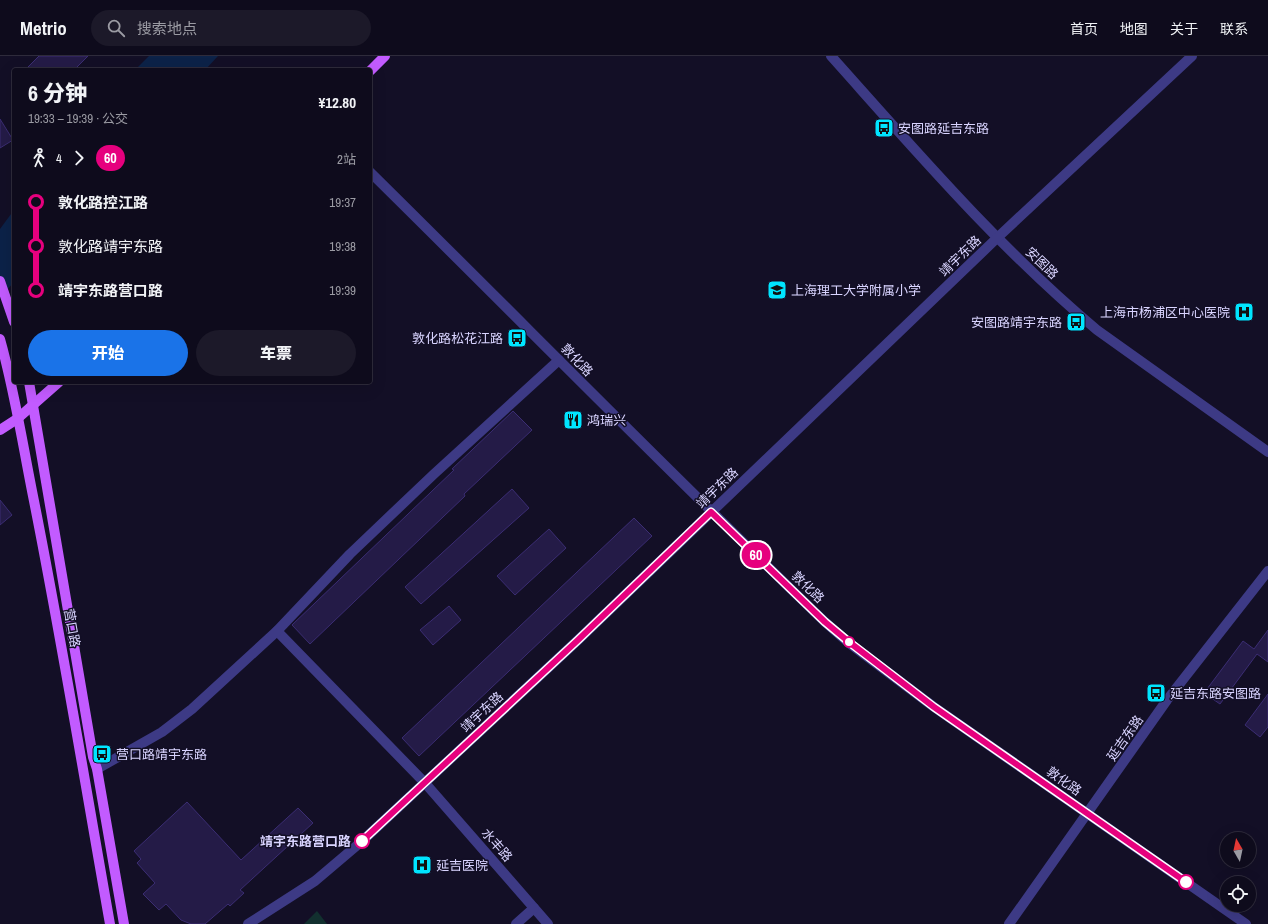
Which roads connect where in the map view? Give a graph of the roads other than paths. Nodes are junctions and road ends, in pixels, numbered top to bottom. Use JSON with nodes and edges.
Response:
{"nodes":[{"id":1,"x":385,"y":56,"type":"edge"},
{"id":2,"x":831,"y":56,"type":"edge"},
{"id":3,"x":1192,"y":56,"type":"edge"},
{"id":4,"x":372,"y":69,"type":"edge"},
{"id":5,"x":372,"y":174,"type":"edge"},
{"id":6,"x":997,"y":238,"type":"junction"},
{"id":7,"x":0,"y":281,"type":"edge"},
{"id":8,"x":12,"y":316,"type":"edge"},
{"id":9,"x":0,"y":339,"type":"edge"},
{"id":10,"x":558,"y":360,"type":"junction"},
{"id":11,"x":29,"y":384,"type":"edge"},
{"id":12,"x":57,"y":384,"type":"edge"},
{"id":13,"x":33,"y":405,"type":"junction"},
{"id":14,"x":17,"y":419,"type":"junction"},
{"id":15,"x":0,"y":430,"type":"edge"},
{"id":16,"x":1268,"y":452,"type":"edge"},
{"id":17,"x":711,"y":512,"type":"junction"},
{"id":18,"x":1268,"y":571,"type":"edge"},
{"id":19,"x":277,"y":631,"type":"junction"},
{"id":20,"x":97,"y":769,"type":"junction"},
{"id":21,"x":425,"y":783,"type":"junction"},
{"id":22,"x":1088,"y":814,"type":"junction"},
{"id":23,"x":534,"y":908,"type":"junction"},
{"id":24,"x":110,"y":924,"type":"edge"},
{"id":25,"x":124,"y":924,"type":"edge"},
{"id":26,"x":248,"y":924,"type":"edge"},
{"id":27,"x":516,"y":924,"type":"edge"},
{"id":28,"x":548,"y":924,"type":"edge"},
{"id":29,"x":1009,"y":924,"type":"edge"},
{"id":30,"x":1246,"y":924,"type":"edge"}],
"edges":[{"from":1,"to":4,"type":"main road"},
{"from":2,"to":6,"type":"street","name":"安图路"},
{"from":3,"to":6,"type":"street","name":"靖宇东路"},
{"from":5,"to":10,"type":"street","name":"敦化路"},
{"from":6,"to":16,"type":"street","name":"安图路"},
{"from":6,"to":17,"type":"street","name":"靖宇东路"},
{"from":7,"to":8,"type":"main road"},
{"from":9,"to":14,"type":"main road","name":"营口路"},
{"from":10,"to":17,"type":"street","name":"敦化路"},
{"from":10,"to":19,"type":"street"},
{"from":11,"to":13,"type":"main road","name":"营口路"},
{"from":12,"to":13,"type":"main road"},
{"from":13,"to":14,"type":"main road"},
{"from":13,"to":20,"type":"main road","name":"营口路"},
{"from":14,"to":15,"type":"main road"},
{"from":14,"to":24,"type":"main road","name":"营口路"},
{"from":17,"to":21,"type":"street","name":"靖宇东路"},
{"from":17,"to":22,"type":"street","name":"敦化路"},
{"from":18,"to":22,"type":"street","name":"延吉东路"},
{"from":19,"to":20,"type":"street"},
{"from":19,"to":21,"type":"street","name":"水丰路"},
{"from":20,"to":25,"type":"main road","name":"营口路"},
{"from":21,"to":23,"type":"street","name":"水丰路"},
{"from":21,"to":26,"type":"street","name":"靖宇东路"},
{"from":22,"to":29,"type":"street","name":"延吉东路"},
{"from":22,"to":30,"type":"street","name":"敦化路"},
{"from":23,"to":27,"type":"street"},
{"from":23,"to":28,"type":"street","name":"水丰路"}]}
